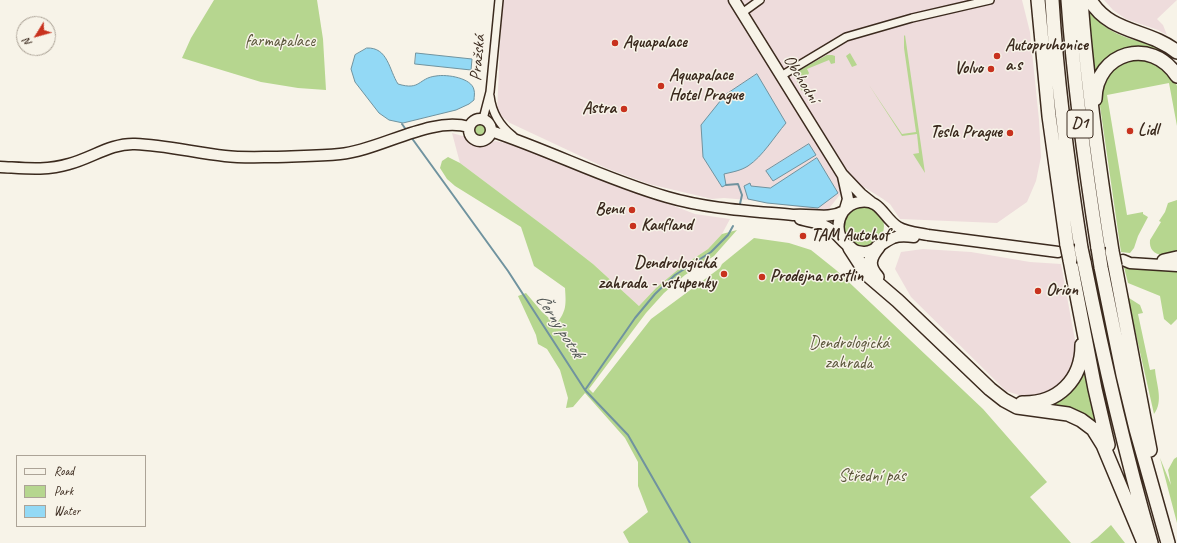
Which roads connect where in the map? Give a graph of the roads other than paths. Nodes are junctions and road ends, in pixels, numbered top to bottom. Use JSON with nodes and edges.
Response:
{"nodes":[{"id":1,"x":499,"y":0,"type":"edge"},
{"id":2,"x":734,"y":0,"type":"edge"},
{"id":3,"x":760,"y":0,"type":"edge"},
{"id":4,"x":990,"y":0,"type":"edge"},
{"id":5,"x":1038,"y":0,"type":"edge"},
{"id":6,"x":1052,"y":0,"type":"edge"},
{"id":7,"x":1068,"y":0,"type":"edge"},
{"id":8,"x":1081,"y":0,"type":"edge"},
{"id":9,"x":1090,"y":0,"type":"edge"},
{"id":10,"x":742,"y":13,"type":"junction"},
{"id":11,"x":1177,"y":52,"type":"edge"},
{"id":12,"x":781,"y":76,"type":"junction"},
{"id":13,"x":1177,"y":76,"type":"edge"},
{"id":14,"x":490,"y":92,"type":"junction"},
{"id":15,"x":483,"y":119,"type":"junction"},
{"id":16,"x":469,"y":127,"type":"junction"},
{"id":17,"x":1094,"y":127,"type":"junction"},
{"id":18,"x":491,"y":131,"type":"junction"},
{"id":19,"x":521,"y":141,"type":"junction"},
{"id":20,"x":0,"y":167,"type":"edge"},
{"id":21,"x":842,"y":174,"type":"junction"},
{"id":22,"x":875,"y":204,"type":"junction"},
{"id":23,"x":845,"y":210,"type":"junction"},
{"id":24,"x":885,"y":214,"type":"junction"},
{"id":25,"x":793,"y":215,"type":"junction"},
{"id":26,"x":928,"y":235,"type":"junction"},
{"id":27,"x":846,"y":243,"type":"junction"},
{"id":28,"x":879,"y":246,"type":"junction"},
{"id":29,"x":1063,"y":248,"type":"junction"},
{"id":30,"x":1177,"y":258,"type":"edge"},
{"id":31,"x":1170,"y":262,"type":"edge"},
{"id":32,"x":1177,"y":266,"type":"edge"},
{"id":33,"x":898,"y":301,"type":"junction"},
{"id":34,"x":1078,"y":307,"type":"junction"},
{"id":35,"x":996,"y":394,"type":"junction"},
{"id":36,"x":1153,"y":491,"type":"junction"},
{"id":37,"x":1125,"y":500,"type":"junction"},
{"id":38,"x":1144,"y":543,"type":"edge"},
{"id":39,"x":1151,"y":543,"type":"edge"},
{"id":40,"x":1168,"y":543,"type":"edge"}],
"edges":[{"from":1,"to":14,"type":"street","name":"Pražská"},
{"from":2,"to":10,"type":"street","name":"Obchodní"},
{"from":3,"to":10,"type":"street"},
{"from":4,"to":12,"type":"street"},
{"from":5,"to":29,"type":"highway"},
{"from":6,"to":39,"type":"highway","number":"D1","bridge":true},
{"from":7,"to":36,"type":"highway","number":"D1","bridge":true},
{"from":8,"to":17,"type":"highway"},
{"from":9,"to":11,"type":"highway"},
{"from":10,"to":12,"type":"street","name":"Obchodní"},
{"from":12,"to":21,"type":"street","name":"Obchodní"},
{"from":13,"to":17,"type":"highway"},
{"from":14,"to":15,"type":"street","name":"Pražská"},
{"from":14,"to":19,"type":"street"},
{"from":15,"to":16,"type":"street"},
{"from":15,"to":18,"type":"street"},
{"from":16,"to":18,"type":"street"},
{"from":16,"to":20,"type":"street"},
{"from":17,"to":36,"type":"highway","bridge":true},
{"from":18,"to":19,"type":"street"},
{"from":19,"to":25,"type":"street"},
{"from":21,"to":22,"type":"street","name":"Obchodní"},
{"from":21,"to":23,"type":"street","name":"Obchodní"},
{"from":22,"to":23,"type":"street"},
{"from":22,"to":24,"type":"street"},
{"from":23,"to":25,"type":"street"},
{"from":23,"to":27,"type":"street"},
{"from":24,"to":26,"type":"street"},
{"from":24,"to":28,"type":"street"},
{"from":25,"to":27,"type":"street"},
{"from":26,"to":28,"type":"street"},
{"from":26,"to":29,"type":"street"},
{"from":27,"to":28,"type":"street"},
{"from":27,"to":33,"type":"highway"},
{"from":28,"to":33,"type":"highway"},
{"from":29,"to":34,"type":"highway","bridge":true},
{"from":30,"to":31,"type":"highway"},
{"from":31,"to":32,"type":"street"},
{"from":33,"to":35,"type":"highway"},
{"from":34,"to":35,"type":"highway"},
{"from":34,"to":37,"type":"highway"},
{"from":35,"to":37,"type":"highway"},
{"from":36,"to":40,"type":"highway","number":"D1"},
{"from":37,"to":38,"type":"highway"}]}
